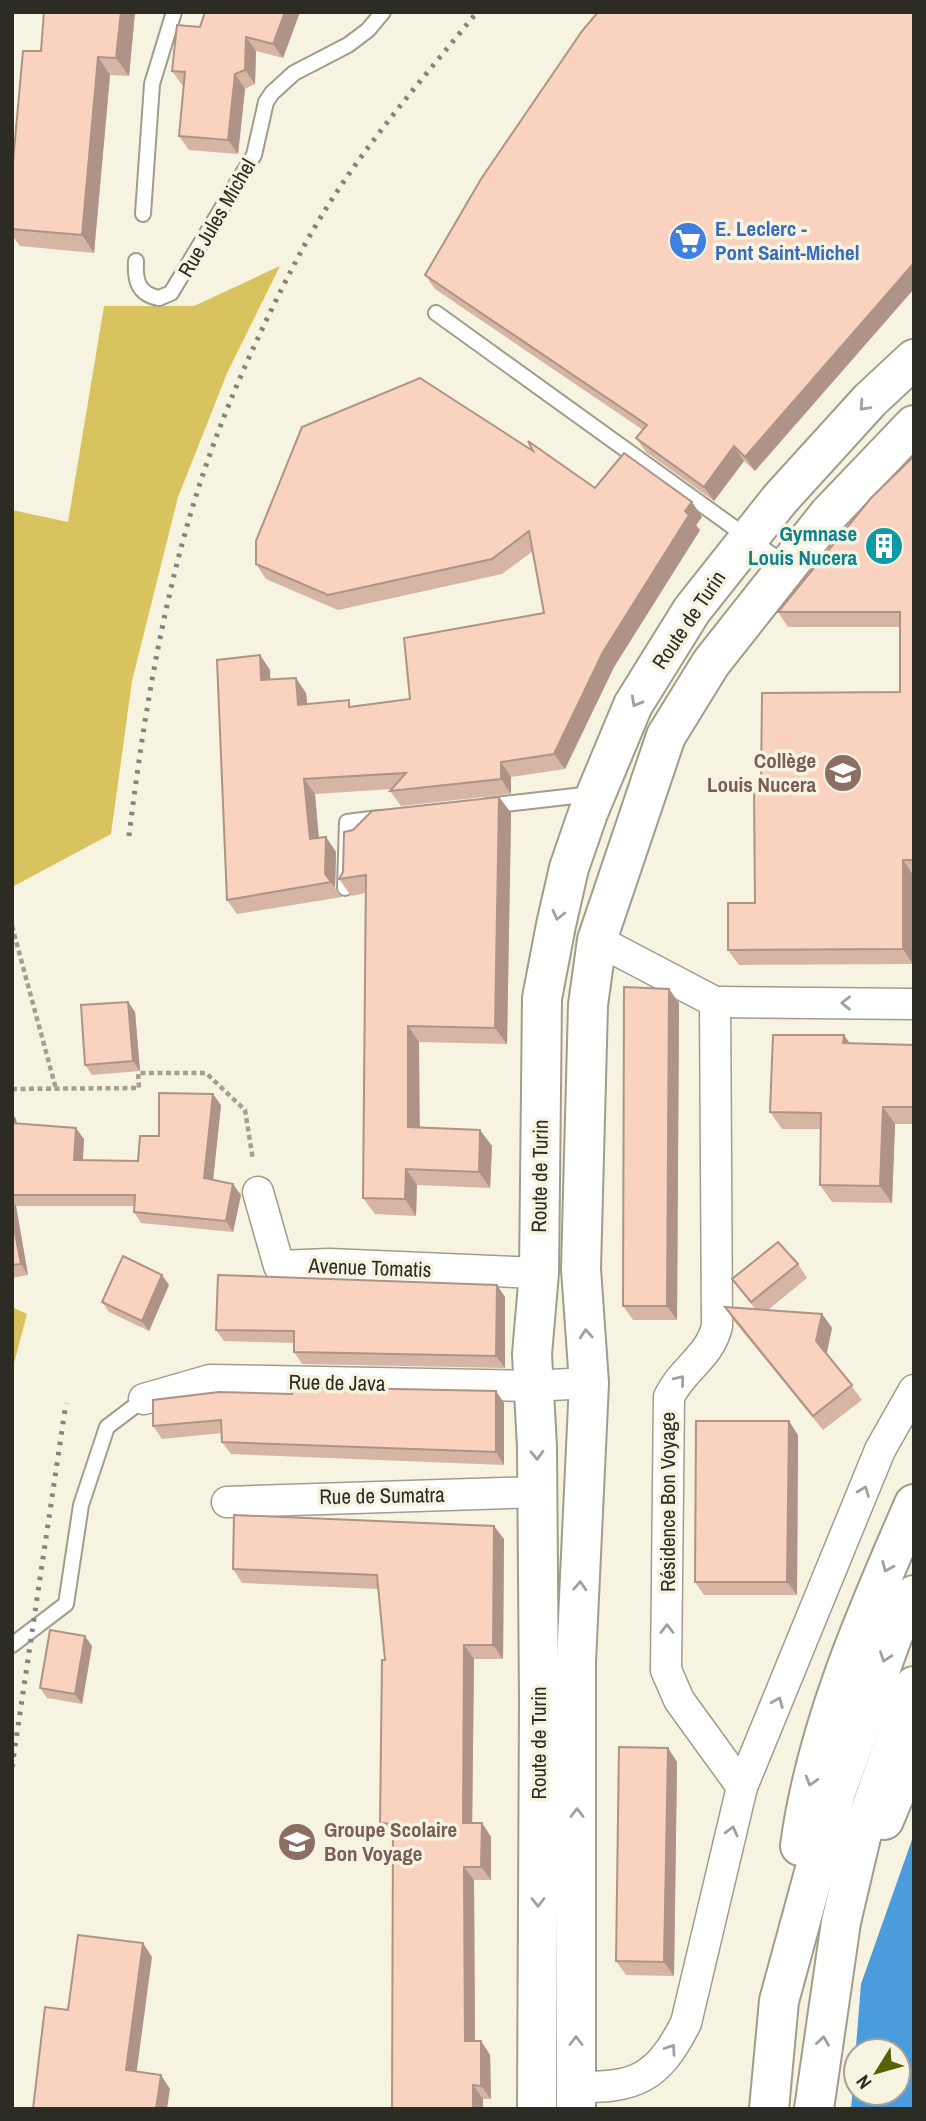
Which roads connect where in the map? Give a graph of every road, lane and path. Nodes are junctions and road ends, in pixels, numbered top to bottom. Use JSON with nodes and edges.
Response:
{"nodes":[{"id":1,"x":174,"y":12,"type":"edge"},
{"id":2,"x":383,"y":12,"type":"edge"},
{"id":3,"x":143,"y":214,"type":"dead end"},
{"id":4,"x":136,"y":261,"type":"dead end"},
{"id":5,"x":436,"y":313,"type":"dead end"},
{"id":6,"x":914,"y":359,"type":"edge"},
{"id":7,"x":914,"y":425,"type":"edge"},
{"id":8,"x":748,"y":537,"type":"junction"},
{"id":9,"x":788,"y":566,"type":"junction"},
{"id":10,"x":596,"y":793,"type":"junction"},
{"id":11,"x":472,"y":807,"type":"edge"},
{"id":12,"x":388,"y":817,"type":"edge"},
{"id":13,"x":345,"y":888,"type":"edge"},
{"id":14,"x":12,"y":926,"type":"edge"},
{"id":15,"x":597,"y":940,"type":"junction"},
{"id":16,"x":715,"y":1002,"type":"junction"},
{"id":17,"x":914,"y":1004,"type":"edge"},
{"id":18,"x":12,"y":1089,"type":"edge"},
{"id":19,"x":57,"y":1089,"type":"junction"},
{"id":20,"x":258,"y":1192,"type":"joint"},
{"id":21,"x":539,"y":1273,"type":"junction"},
{"id":22,"x":589,"y":1383,"type":"junction"},
{"id":23,"x":532,"y":1387,"type":"junction"},
{"id":24,"x":914,"y":1390,"type":"edge"},
{"id":25,"x":144,"y":1399,"type":"joint"},
{"id":26,"x":537,"y":1492,"type":"junction"},
{"id":27,"x":227,"y":1502,"type":"dead end"},
{"id":28,"x":914,"y":1504,"type":"edge"},
{"id":29,"x":914,"y":1595,"type":"edge"},
{"id":30,"x":12,"y":1645,"type":"edge"},
{"id":31,"x":914,"y":1686,"type":"edge"},
{"id":32,"x":914,"y":1749,"type":"edge"},
{"id":33,"x":743,"y":1787,"type":"junction"},
{"id":34,"x":841,"y":1922,"type":"junction"},
{"id":35,"x":779,"y":2001,"type":"junction"},
{"id":36,"x":576,"y":2098,"type":"edge"},
{"id":37,"x":537,"y":2109,"type":"edge"},
{"id":38,"x":769,"y":2109,"type":"edge"},
{"id":39,"x":814,"y":2109,"type":"edge"}],
"edges":[{"from":1,"to":3,"type":"lane"},
{"from":2,"to":4,"type":"lane","name":"Rue Jules Michel"},
{"from":5,"to":8,"type":"lane"},
{"from":6,"to":8,"type":"main road","name":"Route de Turin","one_way":true},
{"from":7,"to":9,"type":"main road","name":"Route de Turin"},
{"from":8,"to":9,"type":"lane"},
{"from":8,"to":10,"type":"main road","name":"Route de Turin","one_way":true},
{"from":9,"to":15,"type":"main road","name":"Route de Turin"},
{"from":10,"to":11,"type":"lane"},
{"from":10,"to":21,"type":"main road","name":"Route de Turin","one_way":true},
{"from":12,"to":13,"type":"lane"},
{"from":14,"to":19,"type":"path"},
{"from":15,"to":16,"type":"street"},
{"from":22,"to":15,"type":"main road","name":"Route de Turin","one_way":true},
{"from":17,"to":16,"type":"street","one_way":true},
{"from":33,"to":16,"type":"street","name":"Résidence Bon Voyage","one_way":true},
{"from":18,"to":19,"type":"path"},
{"from":19,"to":20,"type":"path"},
{"from":20,"to":21,"type":"street","name":"Avenue Tomatis"},
{"from":21,"to":23,"type":"main road","name":"Route de Turin"},
{"from":22,"to":23,"type":"street","name":"Rue de Java"},
{"from":36,"to":22,"type":"main road","name":"Route de Turin","one_way":true},
{"from":23,"to":25,"type":"street","name":"Rue de Java"},
{"from":23,"to":26,"type":"main road","name":"Route de Turin","one_way":true},
{"from":33,"to":24,"type":"street","one_way":true},
{"from":25,"to":30,"type":"lane"},
{"from":26,"to":27,"type":"street","name":"Rue de Sumatra"},
{"from":26,"to":37,"type":"main road","name":"Route de Turin","one_way":true},
{"from":28,"to":35,"type":"main road","one_way":true},
{"from":29,"to":35,"type":"main road","one_way":true},
{"from":31,"to":34,"type":"main road"},
{"from":32,"to":34,"type":"main road"},
{"from":36,"to":33,"type":"street","one_way":true},
{"from":39,"to":34,"type":"main road","one_way":true},
{"from":35,"to":38,"type":"main road"}]}
